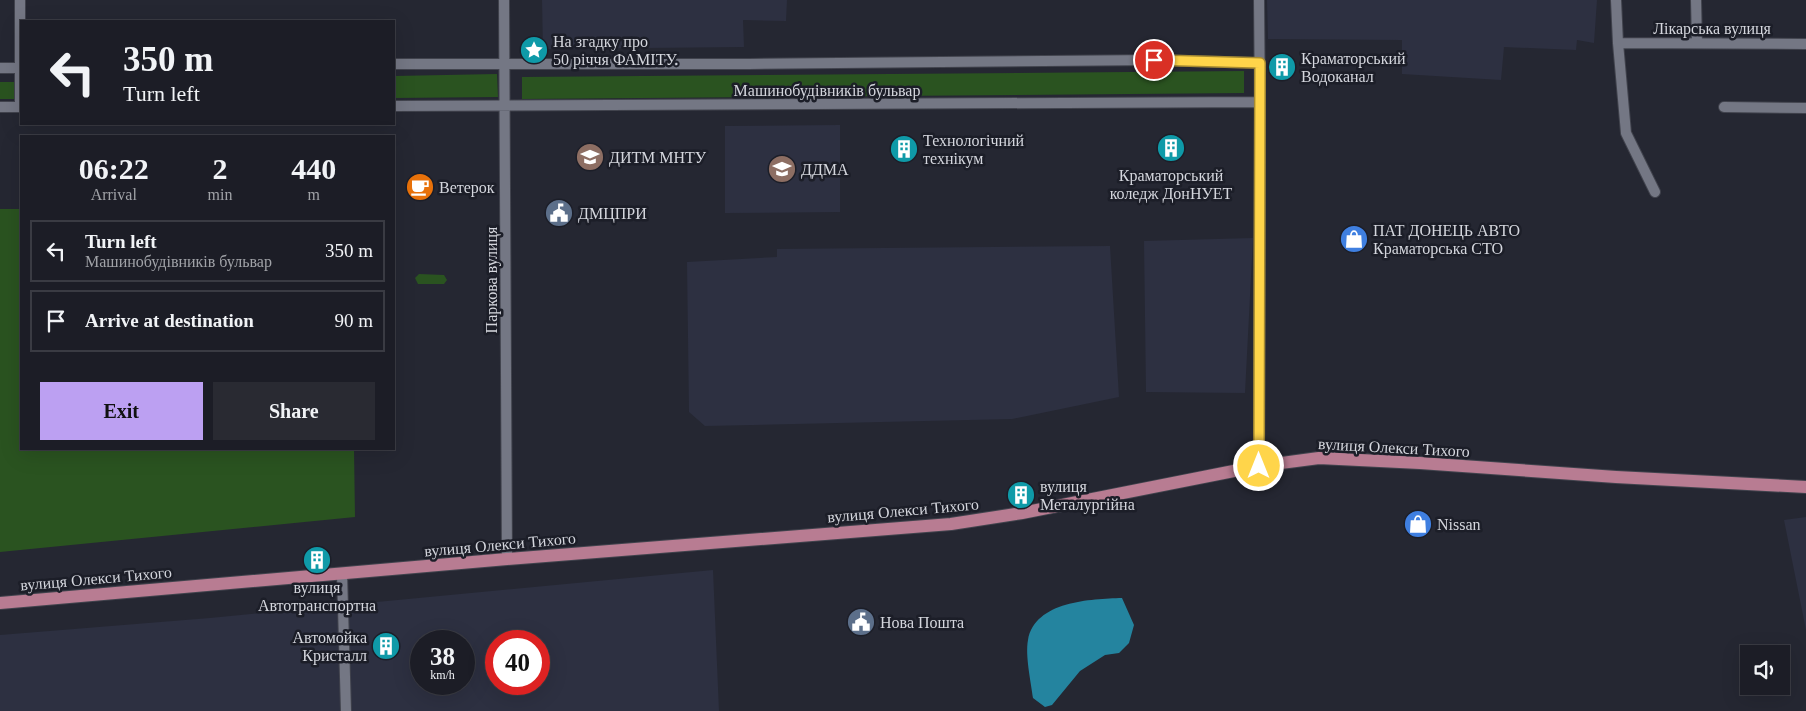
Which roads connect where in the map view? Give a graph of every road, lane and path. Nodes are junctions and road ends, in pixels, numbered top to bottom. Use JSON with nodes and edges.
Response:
{"nodes":[{"id":1,"x":20,"y":0,"type":"edge"},
{"id":2,"x":504,"y":0,"type":"edge"},
{"id":3,"x":1259,"y":0,"type":"edge"},
{"id":4,"x":1616,"y":0,"type":"edge"},
{"id":5,"x":1696,"y":0,"type":"edge"},
{"id":6,"x":1618,"y":43,"type":"junction"},
{"id":7,"x":1697,"y":43,"type":"junction"},
{"id":8,"x":1806,"y":44,"type":"edge"},
{"id":9,"x":505,"y":63,"type":"junction"},
{"id":10,"x":1260,"y":63,"type":"junction"},
{"id":11,"x":395,"y":64,"type":"edge"},
{"id":12,"x":0,"y":68,"type":"edge"},
{"id":13,"x":20,"y":68,"type":"edge"},
{"id":14,"x":1260,"y":102,"type":"junction"},
{"id":15,"x":395,"y":106,"type":"edge"},
{"id":16,"x":505,"y":106,"type":"junction"},
{"id":17,"x":0,"y":107,"type":"edge"},
{"id":18,"x":20,"y":107,"type":"edge"},
{"id":19,"x":1724,"y":107,"type":"dead end"},
{"id":20,"x":1806,"y":108,"type":"edge"},
{"id":21,"x":1655,"y":192,"type":"dead end"},
{"id":22,"x":1259,"y":466,"type":"junction"},
{"id":23,"x":1806,"y":487,"type":"edge"},
{"id":24,"x":507,"y":560,"type":"junction"},
{"id":25,"x":342,"y":574,"type":"junction"},
{"id":26,"x":0,"y":603,"type":"edge"},
{"id":27,"x":346,"y":711,"type":"edge"}],
"edges":[{"from":1,"to":13,"type":"street"},
{"from":2,"to":9,"type":"street","name":"Паркова вулиця"},
{"from":3,"to":10,"type":"street"},
{"from":4,"to":6,"type":"street"},
{"from":5,"to":7,"type":"street"},
{"from":6,"to":7,"type":"street","name":"Лікарська вулиця"},
{"from":6,"to":21,"type":"street"},
{"from":7,"to":8,"type":"street","name":"Лікарська вулиця"},
{"from":9,"to":10,"type":"street","name":"Машинобудівників бульвар"},
{"from":9,"to":11,"type":"street","name":"Машинобудівників бульвар"},
{"from":9,"to":16,"type":"street","name":"Паркова вулиця"},
{"from":10,"to":14,"type":"street"},
{"from":12,"to":13,"type":"street"},
{"from":13,"to":18,"type":"street"},
{"from":14,"to":16,"type":"street","name":"Машинобудівників бульвар"},
{"from":14,"to":22,"type":"street"},
{"from":15,"to":16,"type":"street","name":"Машинобудівників бульвар"},
{"from":16,"to":24,"type":"street","name":"Паркова вулиця"},
{"from":17,"to":18,"type":"street"},
{"from":19,"to":20,"type":"street"},
{"from":22,"to":23,"type":"main road","name":"вулиця Олекси Тихого"},
{"from":22,"to":24,"type":"main road","name":"вулиця Олекси Тихого"},
{"from":24,"to":25,"type":"main road","name":"вулиця Олекси Тихого"},
{"from":25,"to":26,"type":"main road","name":"вулиця Олекси Тихого"},
{"from":25,"to":27,"type":"street"}]}
